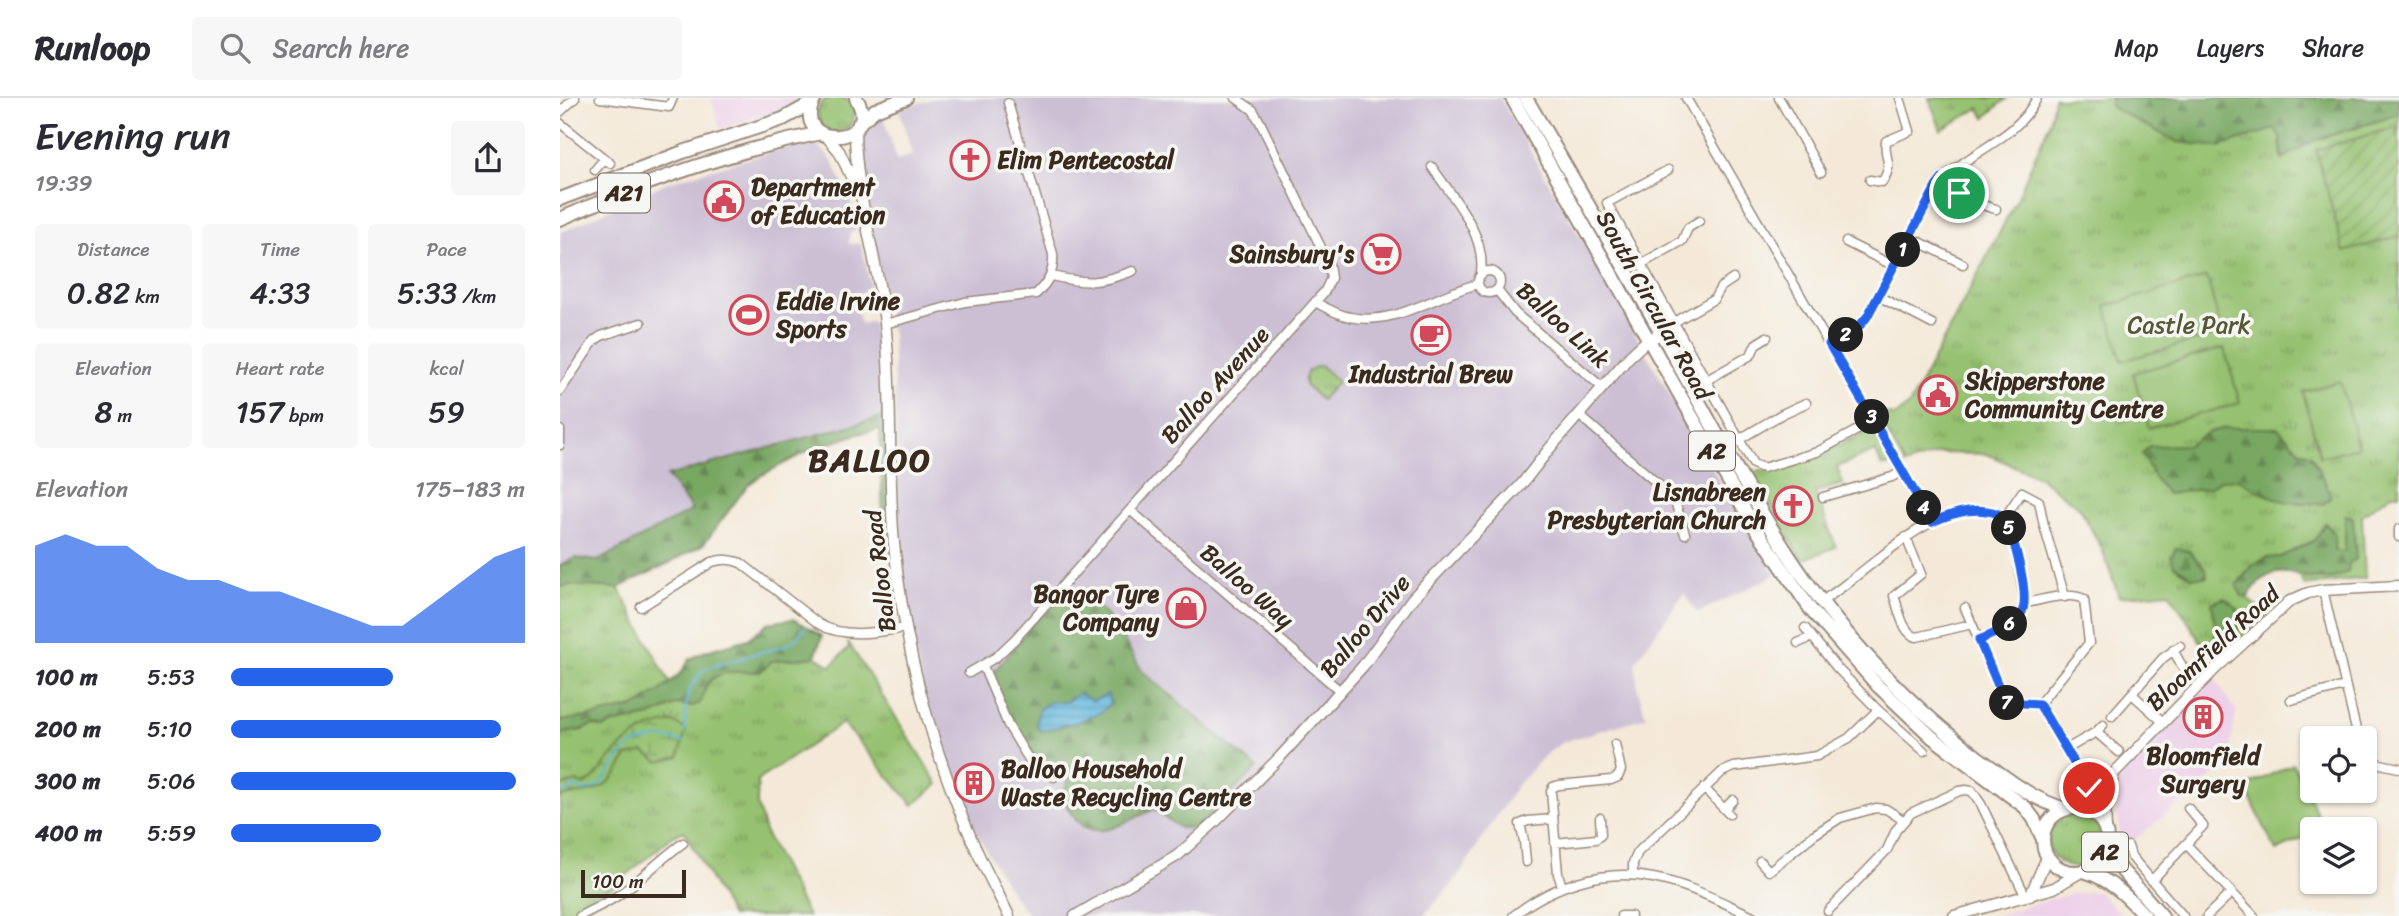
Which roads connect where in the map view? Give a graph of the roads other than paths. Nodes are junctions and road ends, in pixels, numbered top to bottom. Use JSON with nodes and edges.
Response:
{"nodes":[{"id":1,"x":575,"y":98,"type":"edge"},
{"id":2,"x":600,"y":98,"type":"edge"},
{"id":3,"x":673,"y":98,"type":"edge"},
{"id":4,"x":856,"y":98,"type":"edge"},
{"id":5,"x":906,"y":98,"type":"edge"},
{"id":6,"x":1236,"y":98,"type":"edge"},
{"id":7,"x":1512,"y":98,"type":"edge"},
{"id":8,"x":1526,"y":98,"type":"edge"},
{"id":9,"x":1686,"y":98,"type":"edge"},
{"id":10,"x":1779,"y":98,"type":"edge"},
{"id":11,"x":1900,"y":98,"type":"edge"},
{"id":12,"x":2037,"y":98,"type":"edge"},
{"id":13,"x":813,"y":100,"type":"edge"},
{"id":14,"x":1009,"y":103,"type":"dead end"},
{"id":15,"x":560,"y":113,"type":"edge"},
{"id":16,"x":560,"y":123,"type":"edge"},
{"id":17,"x":857,"y":126,"type":"junction"},
{"id":18,"x":824,"y":135,"type":"junction"},
{"id":19,"x":1432,"y":167,"type":"dead end"},
{"id":20,"x":595,"y":170,"type":"dead end"},
{"id":21,"x":1668,"y":170,"type":"dead end"},
{"id":22,"x":1821,"y":172,"type":"dead end"},
{"id":23,"x":1943,"y":178,"type":"junction"},
{"id":24,"x":1870,"y":180,"type":"dead end"},
{"id":25,"x":560,"y":199,"type":"edge"},
{"id":26,"x":863,"y":205,"type":"junction"},
{"id":27,"x":1996,"y":208,"type":"dead end"},
{"id":28,"x":560,"y":219,"type":"edge"},
{"id":29,"x":1699,"y":221,"type":"dead end"},
{"id":30,"x":1910,"y":237,"type":"junction"},
{"id":31,"x":1846,"y":242,"type":"dead end"},
{"id":32,"x":1641,"y":264,"type":"junction"},
{"id":33,"x":1963,"y":264,"type":"dead end"},
{"id":34,"x":1894,"y":266,"type":"junction"},
{"id":35,"x":1133,"y":271,"type":"dead end"},
{"id":36,"x":1481,"y":273,"type":"junction"},
{"id":37,"x":1051,"y":276,"type":"junction"},
{"id":38,"x":1733,"y":279,"type":"dead end"},
{"id":39,"x":1478,"y":284,"type":"junction"},
{"id":40,"x":1497,"y":290,"type":"junction"},
{"id":41,"x":1878,"y":296,"type":"junction"},
{"id":42,"x":1315,"y":302,"type":"junction"},
{"id":43,"x":1674,"y":322,"type":"junction"},
{"id":44,"x":641,"y":323,"type":"dead end"},
{"id":45,"x":885,"y":324,"type":"junction"},
{"id":46,"x":1932,"y":324,"type":"dead end"},
{"id":47,"x":1655,"y":337,"type":"junction"},
{"id":48,"x":1767,"y":337,"type":"dead end"},
{"id":49,"x":1829,"y":344,"type":"junction"},
{"id":50,"x":1707,"y":380,"type":"junction"},
{"id":51,"x":1603,"y":388,"type":"junction"},
{"id":52,"x":560,"y":391,"type":"edge"},
{"id":53,"x":1806,"y":403,"type":"dead end"},
{"id":54,"x":1579,"y":415,"type":"junction"},
{"id":55,"x":1874,"y":421,"type":"junction"},
{"id":56,"x":560,"y":430,"type":"edge"},
{"id":57,"x":1740,"y":439,"type":"junction"},
{"id":58,"x":560,"y":445,"type":"edge"},
{"id":59,"x":1903,"y":471,"type":"junction"},
{"id":60,"x":1823,"y":497,"type":"dead end"},
{"id":61,"x":1130,"y":510,"type":"junction"},
{"id":62,"x":2005,"y":517,"type":"junction"},
{"id":63,"x":1932,"y":522,"type":"junction"},
{"id":64,"x":2399,"y":529,"type":"edge"},
{"id":65,"x":1685,"y":534,"type":"dead end"},
{"id":66,"x":1906,"y":537,"type":"junction"},
{"id":67,"x":2399,"y":537,"type":"edge"},
{"id":68,"x":2399,"y":586,"type":"edge"},
{"id":69,"x":2323,"y":590,"type":"junction"},
{"id":70,"x":2065,"y":597,"type":"junction"},
{"id":71,"x":2025,"y":603,"type":"junction"},
{"id":72,"x":1816,"y":605,"type":"junction"},
{"id":73,"x":641,"y":607,"type":"dead end"},
{"id":74,"x":1965,"y":608,"type":"dead end"},
{"id":75,"x":1972,"y":624,"type":"junction"},
{"id":76,"x":906,"y":628,"type":"junction"},
{"id":77,"x":1805,"y":628,"type":"dead end"},
{"id":78,"x":1812,"y":637,"type":"junction"},
{"id":79,"x":1979,"y":640,"type":"junction"},
{"id":80,"x":1798,"y":643,"type":"dead end"},
{"id":81,"x":983,"y":666,"type":"junction"},
{"id":82,"x":969,"y":673,"type":"dead end"},
{"id":83,"x":2186,"y":673,"type":"dead end"},
{"id":84,"x":2345,"y":686,"type":"junction"},
{"id":85,"x":1339,"y":690,"type":"junction"},
{"id":86,"x":2132,"y":694,"type":"junction"},
{"id":87,"x":2291,"y":700,"type":"dead end"},
{"id":88,"x":2039,"y":704,"type":"junction"},
{"id":89,"x":1878,"y":710,"type":"junction"},
{"id":90,"x":2112,"y":716,"type":"dead end"},
{"id":91,"x":2163,"y":722,"type":"junction"},
{"id":92,"x":2355,"y":726,"type":"edge"},
{"id":93,"x":1615,"y":744,"type":"dead end"},
{"id":94,"x":2065,"y":750,"type":"junction"},
{"id":95,"x":1924,"y":751,"type":"dead end"},
{"id":96,"x":2119,"y":752,"type":"dead end"},
{"id":97,"x":2377,"y":763,"type":"edge"},
{"id":98,"x":2399,"y":768,"type":"edge"},
{"id":99,"x":2115,"y":772,"type":"junction"},
{"id":100,"x":1054,"y":777,"type":"dead end"},
{"id":101,"x":1704,"y":788,"type":"junction"},
{"id":102,"x":2091,"y":791,"type":"junction"},
{"id":103,"x":1733,"y":800,"type":"dead end"},
{"id":104,"x":2105,"y":800,"type":"junction"},
{"id":105,"x":2068,"y":808,"type":"junction"},
{"id":106,"x":2188,"y":808,"type":"dead end"},
{"id":107,"x":1600,"y":818,"type":"dead end"},
{"id":108,"x":1553,"y":819,"type":"junction"},
{"id":109,"x":1903,"y":820,"type":"junction"},
{"id":110,"x":2042,"y":837,"type":"junction"},
{"id":111,"x":2107,"y":837,"type":"junction"},
{"id":112,"x":683,"y":843,"type":"dead end"},
{"id":113,"x":1555,"y":843,"type":"junction"},
{"id":114,"x":2186,"y":844,"type":"junction"},
{"id":115,"x":2128,"y":846,"type":"dead end"},
{"id":116,"x":2047,"y":857,"type":"junction"},
{"id":117,"x":1760,"y":861,"type":"dead end"},
{"id":118,"x":1526,"y":862,"type":"dead end"},
{"id":119,"x":2083,"y":872,"type":"junction"},
{"id":120,"x":1633,"y":875,"type":"junction"},
{"id":121,"x":2153,"y":879,"type":"junction"},
{"id":122,"x":1562,"y":887,"type":"junction"},
{"id":123,"x":2232,"y":892,"type":"junction"},
{"id":124,"x":2028,"y":897,"type":"junction"},
{"id":125,"x":1828,"y":911,"type":"dead end"},
{"id":126,"x":1734,"y":912,"type":"edge"},
{"id":127,"x":580,"y":916,"type":"edge"},
{"id":128,"x":1009,"y":916,"type":"edge"},
{"id":129,"x":1075,"y":916,"type":"edge"},
{"id":130,"x":1513,"y":916,"type":"edge"},
{"id":131,"x":1621,"y":916,"type":"edge"},
{"id":132,"x":1631,"y":916,"type":"edge"},
{"id":133,"x":1753,"y":916,"type":"edge"},
{"id":134,"x":1954,"y":916,"type":"edge"},
{"id":135,"x":2145,"y":916,"type":"edge"},
{"id":136,"x":2162,"y":916,"type":"edge"},
{"id":137,"x":2183,"y":916,"type":"edge"},
{"id":138,"x":2207,"y":916,"type":"edge"},
{"id":139,"x":2254,"y":916,"type":"edge"}],
"edges":[{"from":1,"to":15,"type":"street"},
{"from":2,"to":3,"type":"street"},
{"from":4,"to":17,"type":"highway"},
{"from":5,"to":17,"type":"highway","number":"A21"},
{"from":6,"to":42,"type":"street","name":"Balloo Avenue"},
{"from":7,"to":47,"type":"highway","name":"South Circular Road","number":"A2"},
{"from":8,"to":47,"type":"highway","name":"South Circular Road","number":"A2"},
{"from":9,"to":49,"type":"street"},
{"from":10,"to":22,"type":"street"},
{"from":11,"to":24,"type":"street"},
{"from":12,"to":23,"type":"street"},
{"from":13,"to":18,"type":"highway","number":"A21"},
{"from":13,"to":25,"type":"highway","number":"A21"},
{"from":14,"to":37,"type":"street"},
{"from":16,"to":20,"type":"street"},
{"from":17,"to":18,"type":"highway","number":"A21"},
{"from":17,"to":26,"type":"street","name":"Balloo Road"},
{"from":18,"to":26,"type":"street","name":"Balloo Road"},
{"from":18,"to":28,"type":"highway","number":"A21"},
{"from":19,"to":36,"type":"street"},
{"from":21,"to":32,"type":"street"},
{"from":23,"to":27,"type":"street"},
{"from":23,"to":30,"type":"street"},
{"from":26,"to":45,"type":"street","name":"Balloo Road"},
{"from":29,"to":32,"type":"street"},
{"from":30,"to":33,"type":"street"},
{"from":30,"to":34,"type":"street"},
{"from":31,"to":34,"type":"street"},
{"from":32,"to":43,"type":"street"},
{"from":34,"to":41,"type":"street"},
{"from":35,"to":37,"type":"street"},
{"from":36,"to":39,"type":"street"},
{"from":36,"to":40,"type":"street"},
{"from":37,"to":45,"type":"street"},
{"from":38,"to":43,"type":"street"},
{"from":39,"to":40,"type":"street"},
{"from":39,"to":42,"type":"street","name":"Balloo Link"},
{"from":40,"to":51,"type":"street","name":"Balloo Link"},
{"from":41,"to":46,"type":"street"},
{"from":41,"to":49,"type":"street"},
{"from":42,"to":61,"type":"street","name":"Balloo Avenue"},
{"from":43,"to":50,"type":"street"},
{"from":44,"to":52,"type":"street"},
{"from":45,"to":76,"type":"street","name":"Balloo Road"},
{"from":47,"to":51,"type":"street","name":"Balloo Drive"},
{"from":47,"to":72,"type":"highway","name":"South Circular Road","number":"A2"},
{"from":48,"to":50,"type":"street"},
{"from":49,"to":55,"type":"street"},
{"from":50,"to":57,"type":"street"},
{"from":51,"to":54,"type":"street","name":"Balloo Drive"},
{"from":53,"to":57,"type":"street"},
{"from":54,"to":65,"type":"street"},
{"from":54,"to":85,"type":"street","name":"Balloo Drive"},
{"from":55,"to":57,"type":"street"},
{"from":55,"to":59,"type":"street"},
{"from":56,"to":58,"type":"street"},
{"from":59,"to":60,"type":"street"},
{"from":59,"to":63,"type":"street"},
{"from":61,"to":81,"type":"street","name":"Balloo Avenue"},
{"from":61,"to":85,"type":"street","name":"Balloo Way"},
{"from":62,"to":63,"type":"street"},
{"from":62,"to":70,"type":"street"},
{"from":62,"to":71,"type":"street"},
{"from":63,"to":66,"type":"street"},
{"from":64,"to":67,"type":"street"},
{"from":66,"to":72,"type":"street"},
{"from":66,"to":75,"type":"street"},
{"from":68,"to":69,"type":"street","name":"Bloomfield Road"},
{"from":69,"to":84,"type":"street"},
{"from":69,"to":91,"type":"street","name":"Bloomfield Road"},
{"from":70,"to":71,"type":"street"},
{"from":70,"to":88,"type":"street"},
{"from":71,"to":79,"type":"street"},
{"from":72,"to":105,"type":"highway","name":"South Circular Road","number":"A2"},
{"from":72,"to":110,"type":"highway","name":"South Circular Road","number":"A2"},
{"from":73,"to":76,"type":"street"},
{"from":74,"to":75,"type":"street"},
{"from":75,"to":79,"type":"street"},
{"from":76,"to":128,"type":"street","name":"Balloo Road"},
{"from":77,"to":78,"type":"street"},
{"from":78,"to":80,"type":"street"},
{"from":78,"to":89,"type":"street"},
{"from":79,"to":88,"type":"street"},
{"from":81,"to":82,"type":"street","name":"Balloo Avenue"},
{"from":81,"to":100,"type":"street"},
{"from":83,"to":86,"type":"street"},
{"from":84,"to":87,"type":"street"},
{"from":84,"to":92,"type":"street"},
{"from":85,"to":129,"type":"street","name":"Balloo Drive"},
{"from":86,"to":90,"type":"street"},
{"from":86,"to":91,"type":"street"},
{"from":88,"to":94,"type":"street"},
{"from":89,"to":95,"type":"street"},
{"from":89,"to":101,"type":"street"},
{"from":91,"to":99,"type":"street","name":"Bloomfield Road"},
{"from":93,"to":108,"type":"street"},
{"from":94,"to":96,"type":"street"},
{"from":94,"to":102,"type":"street"},
{"from":97,"to":98,"type":"street"},
{"from":99,"to":102,"type":"street","name":"Bloomfield Road"},
{"from":99,"to":104,"type":"street","name":"Bloomfield Road"},
{"from":101,"to":103,"type":"street"},
{"from":101,"to":120,"type":"street"},
{"from":102,"to":104,"type":"street"},
{"from":102,"to":105,"type":"street","name":"Bloomfield Road"},
{"from":104,"to":111,"type":"street","name":"Bloomfield Road"},
{"from":105,"to":110,"type":"highway","number":"A2"},
{"from":105,"to":111,"type":"highway","number":"A2"},
{"from":106,"to":114,"type":"street"},
{"from":107,"to":113,"type":"street"},
{"from":108,"to":113,"type":"street"},
{"from":108,"to":118,"type":"street"},
{"from":109,"to":117,"type":"street"},
{"from":109,"to":124,"type":"street"},
{"from":109,"to":125,"type":"street"},
{"from":110,"to":116,"type":"highway","number":"A2"},
{"from":111,"to":119,"type":"highway","number":"A2"},
{"from":111,"to":136,"type":"highway","number":"A2"},
{"from":112,"to":127,"type":"street"},
{"from":113,"to":122,"type":"street"},
{"from":114,"to":121,"type":"street"},
{"from":114,"to":123,"type":"street"},
{"from":115,"to":121,"type":"street"},
{"from":116,"to":119,"type":"highway","number":"A2"},
{"from":116,"to":124,"type":"street"},
{"from":119,"to":124,"type":"street"},
{"from":119,"to":135,"type":"highway","number":"A2"},
{"from":120,"to":122,"type":"street"},
{"from":120,"to":126,"type":"street"},
{"from":121,"to":137,"type":"street"},
{"from":122,"to":130,"type":"street"},
{"from":123,"to":138,"type":"street"},
{"from":123,"to":139,"type":"street"},
{"from":124,"to":134,"type":"street"},
{"from":126,"to":133,"type":"street"},
{"from":131,"to":132,"type":"street"}]}
